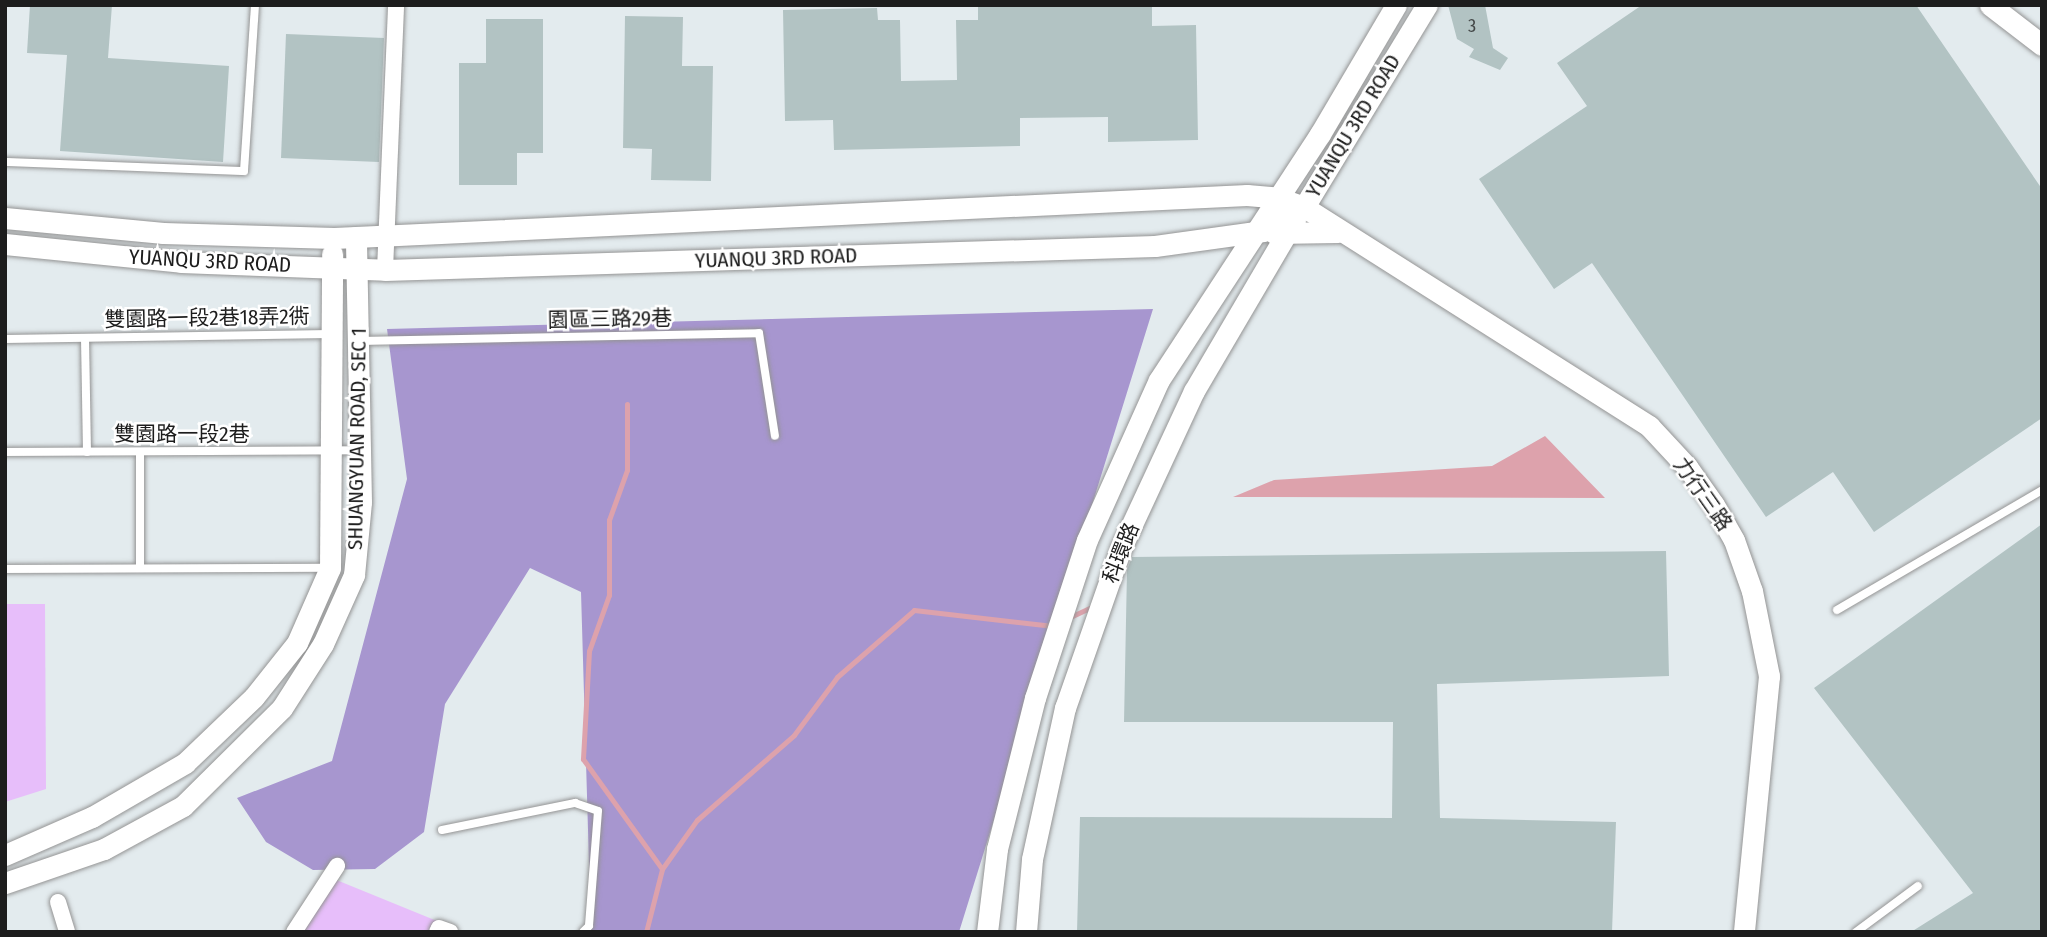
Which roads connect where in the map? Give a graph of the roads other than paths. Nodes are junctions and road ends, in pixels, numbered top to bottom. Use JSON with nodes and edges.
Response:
{"nodes":[{"id":1,"x":255,"y":5,"type":"edge"},
{"id":2,"x":396,"y":5,"type":"edge"},
{"id":3,"x":1396,"y":5,"type":"edge"},
{"id":4,"x":1427,"y":5,"type":"edge"},
{"id":5,"x":1990,"y":5,"type":"edge"},
{"id":6,"x":2040,"y":41,"type":"edge"},
{"id":7,"x":5,"y":162,"type":"edge"},
{"id":8,"x":1279,"y":198,"type":"junction"},
{"id":9,"x":1304,"y":207,"type":"junction"},
{"id":10,"x":5,"y":218,"type":"edge"},
{"id":11,"x":1266,"y":232,"type":"junction"},
{"id":12,"x":1338,"y":232,"type":"junction"},
{"id":13,"x":389,"y":236,"type":"junction"},
{"id":14,"x":356,"y":237,"type":"junction"},
{"id":15,"x":334,"y":238,"type":"junction"},
{"id":16,"x":1207,"y":240,"type":"junction"},
{"id":17,"x":5,"y":244,"type":"edge"},
{"id":18,"x":330,"y":267,"type":"junction"},
{"id":19,"x":356,"y":269,"type":"junction"},
{"id":20,"x":385,"y":270,"type":"junction"},
{"id":21,"x":1226,"y":281,"type":"junction"},
{"id":22,"x":330,"y":334,"type":"junction"},
{"id":23,"x":85,"y":338,"type":"junction"},
{"id":24,"x":5,"y":339,"type":"edge"},
{"id":25,"x":358,"y":341,"type":"junction"},
{"id":26,"x":775,"y":436,"type":"dead end"},
{"id":27,"x":332,"y":450,"type":"junction"},
{"id":28,"x":360,"y":450,"type":"junction"},
{"id":29,"x":5,"y":452,"type":"edge"},
{"id":30,"x":87,"y":452,"type":"junction"},
{"id":31,"x":140,"y":452,"type":"junction"},
{"id":32,"x":2042,"y":490,"type":"edge"},
{"id":33,"x":140,"y":566,"type":"junction"},
{"id":34,"x":330,"y":568,"type":"junction"},
{"id":35,"x":5,"y":569,"type":"edge"},
{"id":36,"x":1837,"y":610,"type":"dead end"},
{"id":37,"x":442,"y":831,"type":"dead end"},
{"id":38,"x":5,"y":855,"type":"edge"},
{"id":39,"x":337,"y":866,"type":"dead end"},
{"id":40,"x":5,"y":883,"type":"edge"},
{"id":41,"x":1917,"y":886,"type":"dead end"},
{"id":42,"x":58,"y":902,"type":"dead end"},
{"id":43,"x":67,"y":932,"type":"edge"},
{"id":44,"x":295,"y":932,"type":"edge"},
{"id":45,"x":583,"y":932,"type":"edge"},
{"id":46,"x":987,"y":932,"type":"edge"},
{"id":47,"x":1026,"y":932,"type":"edge"},
{"id":48,"x":1744,"y":932,"type":"edge"},
{"id":49,"x":1856,"y":932,"type":"edge"}],
"edges":[{"from":1,"to":7,"type":"lane"},
{"from":2,"to":13,"type":"street"},
{"from":3,"to":8,"type":"street","name":"YUANQU 3RD ROAD"},
{"from":4,"to":9,"type":"street","name":"YUANQU 3RD ROAD"},
{"from":5,"to":6,"type":"street"},
{"from":8,"to":9,"type":"street","name":"力行三路"},
{"from":8,"to":11,"type":"street","name":"科環路"},
{"from":8,"to":13,"type":"street","name":"YUANQU 3RD ROAD"},
{"from":9,"to":11,"type":"street","name":"科環路"},
{"from":9,"to":12,"type":"street","name":"力行三路"},
{"from":10,"to":15,"type":"street","name":"YUANQU 3RD ROAD"},
{"from":11,"to":12,"type":"street"},
{"from":11,"to":16,"type":"street","name":"YUANQU 3RD ROAD"},
{"from":11,"to":21,"type":"street","name":"科環路"},
{"from":11,"to":47,"type":"street","name":"科環路"},
{"from":12,"to":48,"type":"street","name":"力行三路"},
{"from":13,"to":14,"type":"street","name":"YUANQU 3RD ROAD"},
{"from":13,"to":20,"type":"street"},
{"from":14,"to":15,"type":"street","name":"YUANQU 3RD ROAD"},
{"from":14,"to":19,"type":"street","name":"SHUANGYUAN ROAD, SEC 1"},
{"from":15,"to":18,"type":"street","name":"SHUANGYUAN ROAD, SEC 1"},
{"from":16,"to":20,"type":"street","name":"YUANQU 3RD ROAD"},
{"from":16,"to":21,"type":"street"},
{"from":17,"to":18,"type":"street","name":"YUANQU 3RD ROAD"},
{"from":18,"to":19,"type":"street","name":"YUANQU 3RD ROAD"},
{"from":18,"to":22,"type":"street","name":"SHUANGYUAN ROAD, SEC 1"},
{"from":19,"to":20,"type":"street","name":"YUANQU 3RD ROAD"},
{"from":19,"to":25,"type":"street","name":"SHUANGYUAN ROAD, SEC 1"},
{"from":21,"to":46,"type":"street","name":"科環路"},
{"from":22,"to":23,"type":"lane","name":"雙園路一段2巷18弄2衖"},
{"from":22,"to":27,"type":"street","name":"SHUANGYUAN ROAD, SEC 1"},
{"from":23,"to":24,"type":"lane","name":"雙園路一段2巷18弄2衖"},
{"from":23,"to":30,"type":"lane"},
{"from":25,"to":26,"type":"lane","name":"園區三路29巷"},
{"from":25,"to":28,"type":"street","name":"SHUANGYUAN ROAD, SEC 1"},
{"from":27,"to":28,"type":"lane","name":"雙園路一段2巷"},
{"from":27,"to":31,"type":"lane","name":"雙園路一段2巷"},
{"from":27,"to":34,"type":"street","name":"SHUANGYUAN ROAD, SEC 1"},
{"from":28,"to":40,"type":"street","name":"SHUANGYUAN ROAD, SEC 1"},
{"from":29,"to":30,"type":"lane","name":"雙園路一段2巷"},
{"from":30,"to":31,"type":"lane","name":"雙園路一段2巷"},
{"from":31,"to":33,"type":"lane"},
{"from":32,"to":36,"type":"lane"},
{"from":33,"to":34,"type":"lane"},
{"from":33,"to":35,"type":"lane"},
{"from":34,"to":38,"type":"street","name":"SHUANGYUAN ROAD, SEC 1"},
{"from":37,"to":45,"type":"lane"},
{"from":39,"to":44,"type":"street"},
{"from":41,"to":49,"type":"lane"},
{"from":42,"to":43,"type":"street"}]}
